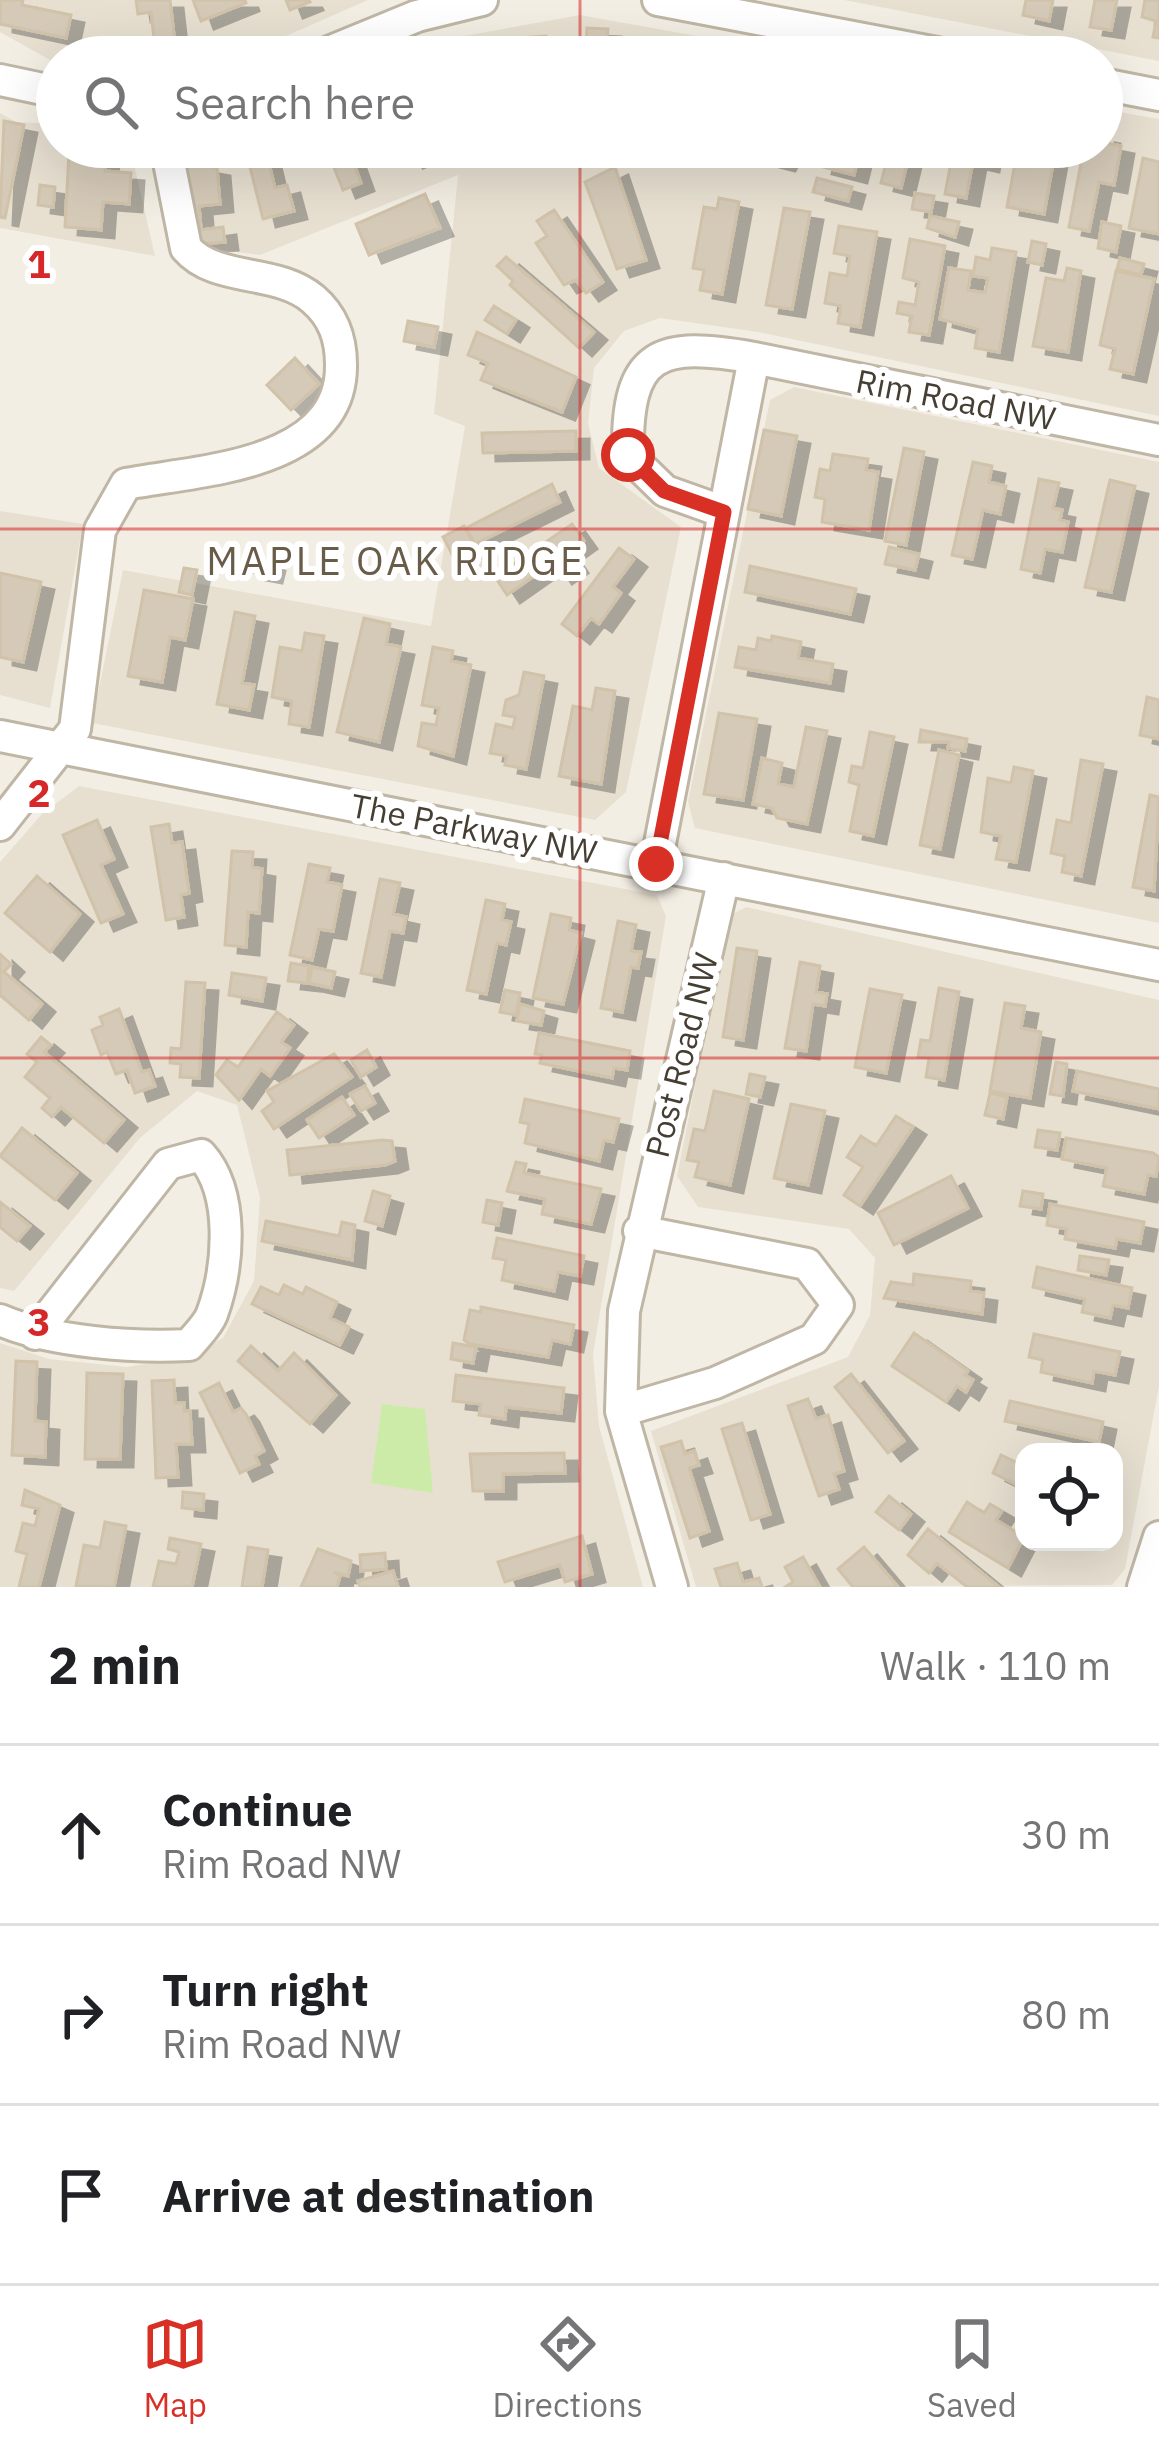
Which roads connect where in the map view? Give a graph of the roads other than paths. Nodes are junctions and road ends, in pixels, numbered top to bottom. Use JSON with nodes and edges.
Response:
{"nodes":[{"id":1,"x":482,"y":0,"type":"edge"},
{"id":2,"x":658,"y":0,"type":"edge"},
{"id":3,"x":368,"y":36,"type":"edge"},
{"id":4,"x":847,"y":36,"type":"edge"},
{"id":5,"x":0,"y":80,"type":"edge"},
{"id":6,"x":36,"y":88,"type":"edge"},
{"id":7,"x":1123,"y":88,"type":"edge"},
{"id":8,"x":1159,"y":95,"type":"edge"},
{"id":9,"x":170,"y":168,"type":"edge"},
{"id":10,"x":754,"y":358,"type":"junction"},
{"id":11,"x":1159,"y":440,"type":"edge"},
{"id":12,"x":724,"y":512,"type":"junction"},
{"id":13,"x":0,"y":736,"type":"edge"},
{"id":14,"x":64,"y":747,"type":"junction"},
{"id":15,"x":0,"y":825,"type":"edge"},
{"id":16,"x":656,"y":864,"type":"junction"},
{"id":17,"x":724,"y":878,"type":"junction"},
{"id":18,"x":1159,"y":965,"type":"edge"},
{"id":19,"x":638,"y":1231,"type":"junction"},
{"id":20,"x":0,"y":1321,"type":"edge"},
{"id":21,"x":35,"y":1334,"type":"junction"},
{"id":22,"x":621,"y":1411,"type":"junction"},
{"id":23,"x":1159,"y":1537,"type":"edge"},
{"id":24,"x":672,"y":1587,"type":"edge"},
{"id":25,"x":1143,"y":1587,"type":"edge"}],
"edges":[{"from":1,"to":3,"type":"street"},
{"from":2,"to":4,"type":"street"},
{"from":5,"to":6,"type":"street"},
{"from":7,"to":8,"type":"street"},
{"from":9,"to":14,"type":"street"},
{"from":10,"to":11,"type":"street","name":"Rim Road NW"},
{"from":10,"to":12,"type":"street"},
{"from":10,"to":12,"type":"street","name":"Rim Road NW"},
{"from":12,"to":16,"type":"street"},
{"from":13,"to":14,"type":"street","name":"The Parkway NW"},
{"from":14,"to":15,"type":"street"},
{"from":14,"to":16,"type":"street","name":"The Parkway NW"},
{"from":16,"to":17,"type":"street","name":"The Parkway NW"},
{"from":17,"to":18,"type":"street","name":"The Parkway NW"},
{"from":17,"to":19,"type":"street","name":"Post Road NW"},
{"from":19,"to":22,"type":"street","name":"Post Road NW"},
{"from":19,"to":22,"type":"street"},
{"from":20,"to":21,"type":"street"},
{"from":21,"to":21,"type":"street"},
{"from":22,"to":24,"type":"street","name":"Post Road NW"},
{"from":23,"to":25,"type":"street"}]}
